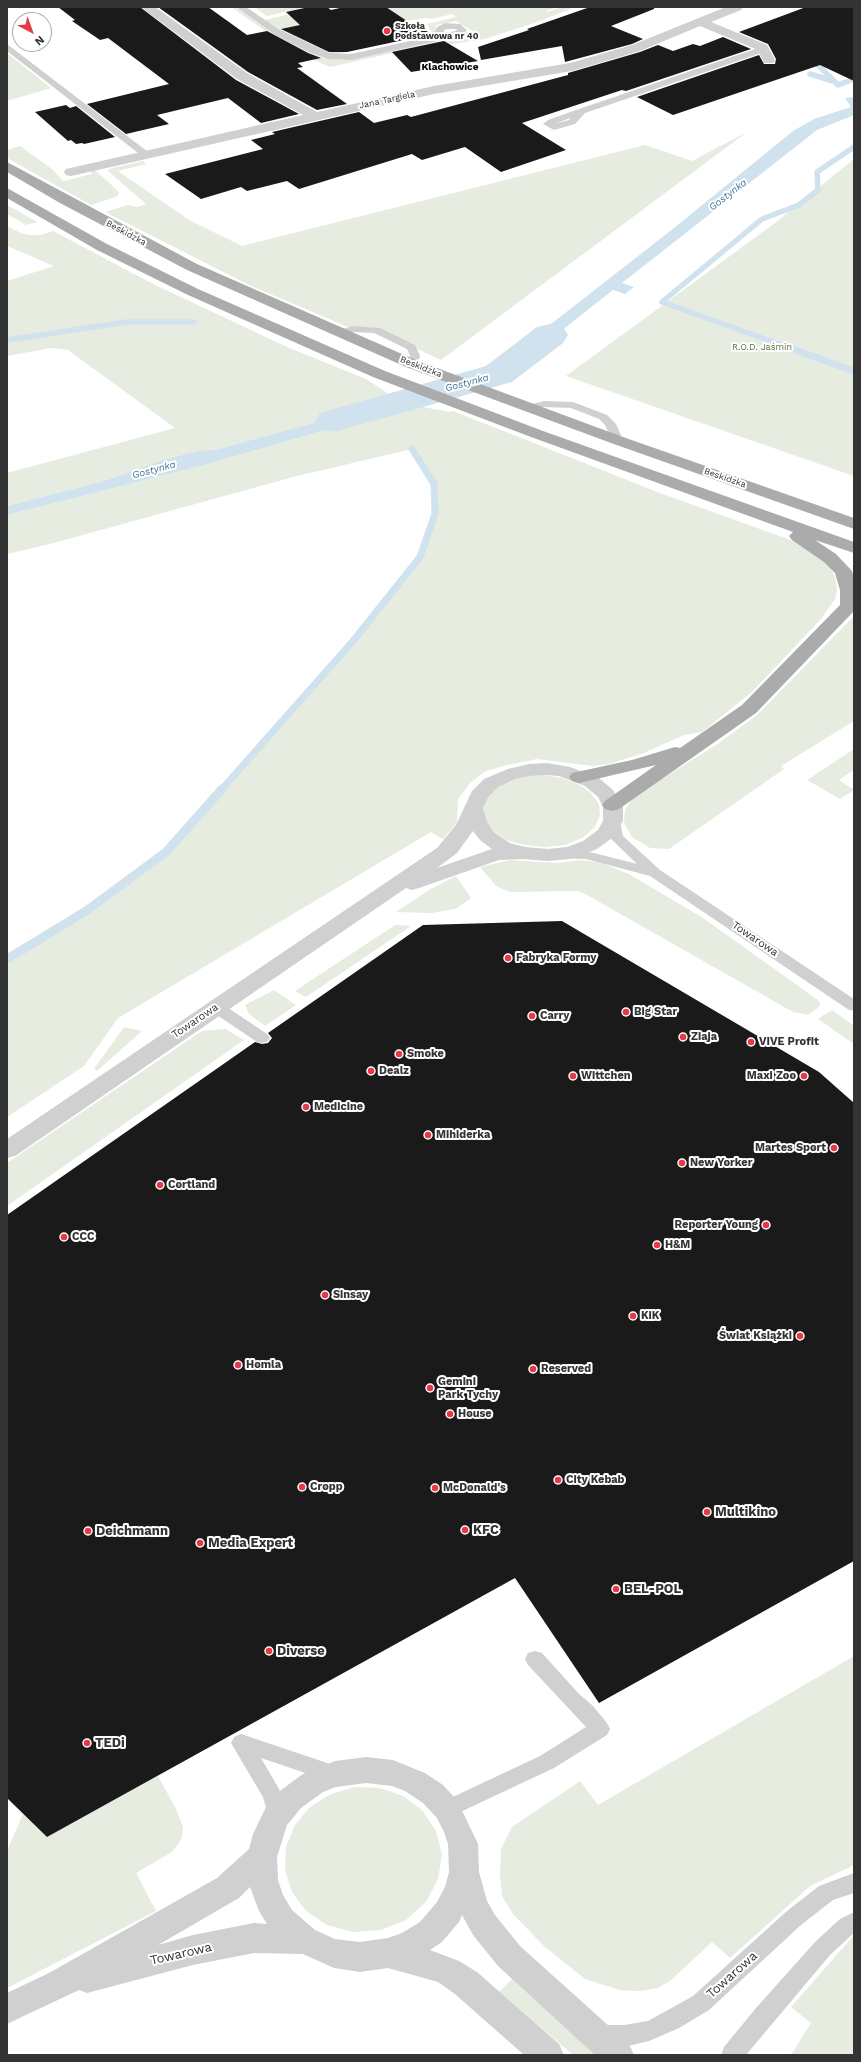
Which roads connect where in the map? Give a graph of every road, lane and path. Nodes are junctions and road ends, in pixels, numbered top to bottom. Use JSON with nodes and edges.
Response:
{"nodes":[{"id":1,"x":147,"y":7,"type":"edge"},
{"id":2,"x":240,"y":7,"type":"edge"},
{"id":3,"x":737,"y":7,"type":"edge"},
{"id":4,"x":701,"y":22,"type":"junction"},
{"id":5,"x":437,"y":37,"type":"dead end"},
{"id":6,"x":7,"y":47,"type":"edge"},
{"id":7,"x":766,"y":55,"type":"joint"},
{"id":8,"x":582,"y":111,"type":"dead end"},
{"id":9,"x":313,"y":115,"type":"junction"},
{"id":10,"x":145,"y":154,"type":"junction"},
{"id":11,"x":7,"y":166,"type":"edge"},
{"id":12,"x":71,"y":172,"type":"dead end"},
{"id":13,"x":7,"y":192,"type":"edge"},
{"id":14,"x":753,"y":512,"type":"junction"},
{"id":15,"x":854,"y":524,"type":"edge"},
{"id":16,"x":854,"y":548,"type":"edge"},
{"id":17,"x":851,"y":605,"type":"edge"},
{"id":18,"x":692,"y":749,"type":"junction"},
{"id":19,"x":579,"y":777,"type":"junction"},
{"id":20,"x":474,"y":808,"type":"junction"},
{"id":21,"x":612,"y":813,"type":"junction"},
{"id":22,"x":524,"y":853,"type":"junction"},
{"id":23,"x":548,"y":855,"type":"junction"},
{"id":24,"x":655,"y":873,"type":"junction"},
{"id":25,"x":383,"y":893,"type":"junction"},
{"id":26,"x":854,"y":1006,"type":"edge"},
{"id":27,"x":216,"y":1007,"type":"junction"},
{"id":28,"x":262,"y":1038,"type":"dead end"},
{"id":29,"x":7,"y":1150,"type":"edge"},
{"id":30,"x":535,"y":1659,"type":"dead end"},
{"id":31,"x":335,"y":1774,"type":"junction"},
{"id":32,"x":446,"y":1809,"type":"junction"},
{"id":33,"x":277,"y":1815,"type":"junction"},
{"id":34,"x":262,"y":1857,"type":"junction"},
{"id":35,"x":464,"y":1872,"type":"junction"},
{"id":36,"x":854,"y":1883,"type":"edge"},
{"id":37,"x":854,"y":1922,"type":"edge"},
{"id":38,"x":304,"y":1940,"type":"junction"},
{"id":39,"x":388,"y":1953,"type":"junction"},
{"id":40,"x":60,"y":1984,"type":"junction"},
{"id":41,"x":7,"y":2008,"type":"edge"},
{"id":42,"x":607,"y":2046,"type":"edge"},
{"id":43,"x":548,"y":2055,"type":"edge"},
{"id":44,"x":732,"y":2055,"type":"edge"}],
"edges":[{"from":1,"to":9,"type":"street"},
{"from":2,"to":5,"type":"lane"},
{"from":3,"to":4,"type":"street","name":"Jana Targiela"},
{"from":4,"to":7,"type":"street"},
{"from":4,"to":9,"type":"street","name":"Jana Targiela"},
{"from":6,"to":10,"type":"lane"},
{"from":7,"to":8,"type":"lane"},
{"from":9,"to":10,"type":"street","name":"Jana Targiela"},
{"from":10,"to":12,"type":"street","name":"Jana Targiela"},
{"from":11,"to":15,"type":"main road","name":"Beskidzka"},
{"from":13,"to":14,"type":"main road","name":"Beskidzka"},
{"from":14,"to":16,"type":"main road","name":"Beskidzka"},
{"from":14,"to":17,"type":"main road"},
{"from":17,"to":18,"type":"main road"},
{"from":18,"to":19,"type":"main road"},
{"from":18,"to":21,"type":"main road"},
{"from":19,"to":20,"type":"street"},
{"from":19,"to":21,"type":"street"},
{"from":20,"to":22,"type":"street"},
{"from":20,"to":25,"type":"street","name":"Towarowa"},
{"from":21,"to":23,"type":"street"},
{"from":21,"to":24,"type":"lane","name":"Towarowa"},
{"from":22,"to":23,"type":"street"},
{"from":22,"to":25,"type":"street","name":"Towarowa"},
{"from":23,"to":24,"type":"lane","name":"Towarowa"},
{"from":24,"to":26,"type":"lane","name":"Towarowa"},
{"from":25,"to":27,"type":"street","name":"Towarowa"},
{"from":27,"to":28,"type":"lane"},
{"from":27,"to":29,"type":"street","name":"Towarowa"},
{"from":30,"to":32,"type":"lane"},
{"from":31,"to":32,"type":"street"},
{"from":31,"to":33,"type":"street"},
{"from":31,"to":33,"type":"lane"},
{"from":32,"to":35,"type":"street"},
{"from":33,"to":34,"type":"street"},
{"from":34,"to":38,"type":"street"},
{"from":34,"to":40,"type":"street","name":"Towarowa"},
{"from":35,"to":39,"type":"street"},
{"from":35,"to":42,"type":"street","name":"Towarowa"},
{"from":36,"to":42,"type":"lane","name":"Towarowa"},
{"from":37,"to":44,"type":"lane"},
{"from":38,"to":39,"type":"street"},
{"from":38,"to":40,"type":"street","name":"Towarowa"},
{"from":39,"to":43,"type":"street"},
{"from":40,"to":41,"type":"street","name":"Towarowa"}]}
